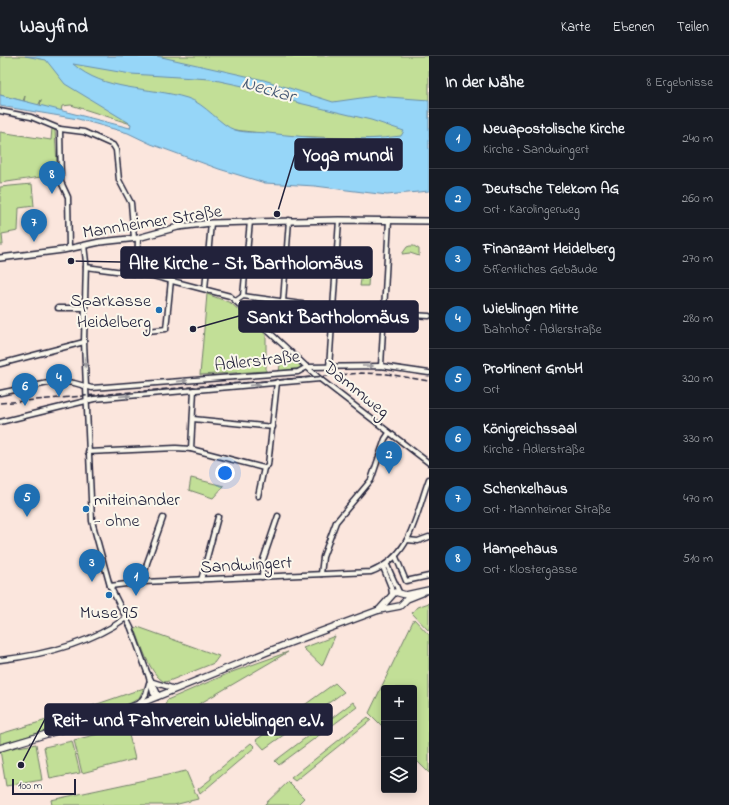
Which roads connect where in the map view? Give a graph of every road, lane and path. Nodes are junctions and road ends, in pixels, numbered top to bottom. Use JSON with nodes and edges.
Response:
{"nodes":[{"id":1,"x":0,"y":111,"type":"edge"},
{"id":2,"x":60,"y":129,"type":"junction"},
{"id":3,"x":289,"y":220,"type":"junction"},
{"id":4,"x":339,"y":220,"type":"junction"},
{"id":5,"x":389,"y":220,"type":"junction"},
{"id":6,"x":250,"y":221,"type":"junction"},
{"id":7,"x":429,"y":221,"type":"edge"},
{"id":8,"x":211,"y":223,"type":"junction"},
{"id":9,"x":136,"y":238,"type":"junction"},
{"id":10,"x":84,"y":246,"type":"junction"},
{"id":11,"x":69,"y":249,"type":"junction"},
{"id":12,"x":0,"y":258,"type":"edge"},
{"id":13,"x":86,"y":267,"type":"junction"},
{"id":14,"x":137,"y":273,"type":"junction"},
{"id":15,"x":171,"y":280,"type":"junction"},
{"id":16,"x":205,"y":290,"type":"junction"},
{"id":17,"x":243,"y":296,"type":"junction"},
{"id":18,"x":236,"y":301,"type":"junction"},
{"id":19,"x":283,"y":302,"type":"junction"},
{"id":20,"x":58,"y":308,"type":"dead end"},
{"id":21,"x":85,"y":308,"type":"junction"},
{"id":22,"x":333,"y":308,"type":"junction"},
{"id":23,"x":384,"y":313,"type":"junction"},
{"id":24,"x":429,"y":316,"type":"edge"},
{"id":25,"x":148,"y":332,"type":"dead end"},
{"id":26,"x":84,"y":342,"type":"junction"},
{"id":27,"x":0,"y":364,"type":"edge"},
{"id":28,"x":381,"y":366,"type":"junction"},
{"id":29,"x":307,"y":367,"type":"junction"},
{"id":30,"x":329,"y":368,"type":"junction"},
{"id":31,"x":429,"y":373,"type":"edge"},
{"id":32,"x":319,"y":379,"type":"junction"},
{"id":33,"x":278,"y":382,"type":"junction"},
{"id":34,"x":86,"y":386,"type":"junction"},
{"id":35,"x":194,"y":390,"type":"junction"},
{"id":36,"x":0,"y":393,"type":"edge"},
{"id":37,"x":86,"y":400,"type":"junction"},
{"id":38,"x":193,"y":419,"type":"junction"},
{"id":39,"x":0,"y":422,"type":"edge"},
{"id":40,"x":273,"y":426,"type":"junction"},
{"id":41,"x":389,"y":433,"type":"junction"},
{"id":42,"x":191,"y":449,"type":"junction"},
{"id":43,"x":88,"y":452,"type":"junction"},
{"id":44,"x":429,"y":463,"type":"edge"},
{"id":45,"x":264,"y":468,"type":"junction"},
{"id":46,"x":429,"y":479,"type":"edge"},
{"id":47,"x":258,"y":496,"type":"dead end"},
{"id":48,"x":278,"y":516,"type":"dead end"},
{"id":49,"x":218,"y":517,"type":"dead end"},
{"id":50,"x":163,"y":518,"type":"dead end"},
{"id":51,"x":429,"y":537,"type":"edge"},
{"id":52,"x":408,"y":540,"type":"junction"},
{"id":53,"x":396,"y":557,"type":"junction"},
{"id":54,"x":387,"y":565,"type":"junction"},
{"id":55,"x":383,"y":567,"type":"junction"},
{"id":56,"x":320,"y":574,"type":"junction"},
{"id":57,"x":429,"y":576,"type":"edge"},
{"id":58,"x":262,"y":577,"type":"junction"},
{"id":59,"x":201,"y":580,"type":"junction"},
{"id":60,"x":143,"y":582,"type":"junction"},
{"id":61,"x":110,"y":586,"type":"junction"},
{"id":62,"x":429,"y":590,"type":"edge"},
{"id":63,"x":422,"y":592,"type":"junction"},
{"id":64,"x":400,"y":593,"type":"junction"},
{"id":65,"x":391,"y":597,"type":"junction"},
{"id":66,"x":404,"y":602,"type":"junction"},
{"id":67,"x":394,"y":606,"type":"junction"},
{"id":68,"x":379,"y":610,"type":"junction"},
{"id":69,"x":126,"y":618,"type":"junction"},
{"id":70,"x":0,"y":660,"type":"edge"},
{"id":71,"x":151,"y":683,"type":"junction"},
{"id":72,"x":177,"y":689,"type":"junction"},
{"id":73,"x":157,"y":697,"type":"junction"},
{"id":74,"x":139,"y":704,"type":"junction"},
{"id":75,"x":0,"y":748,"type":"edge"}],
"edges":[{"from":1,"to":2,"type":"street"},
{"from":2,"to":9,"type":"street"},
{"from":2,"to":11,"type":"street"},
{"from":3,"to":4,"type":"street","name":"Mannheimer Straße"},
{"from":3,"to":6,"type":"street","name":"Mannheimer Straße"},
{"from":3,"to":19,"type":"street"},
{"from":4,"to":5,"type":"street","name":"Mannheimer Straße"},
{"from":4,"to":22,"type":"street"},
{"from":5,"to":7,"type":"street","name":"Mannheimer Straße"},
{"from":5,"to":23,"type":"street"},
{"from":6,"to":8,"type":"street","name":"Mannheimer Straße"},
{"from":6,"to":17,"type":"street"},
{"from":8,"to":9,"type":"street","name":"Mannheimer Straße"},
{"from":8,"to":16,"type":"street"},
{"from":9,"to":10,"type":"street","name":"Mannheimer Straße"},
{"from":9,"to":14,"type":"street"},
{"from":10,"to":11,"type":"street","name":"Mannheimer Straße"},
{"from":10,"to":13,"type":"street"},
{"from":11,"to":12,"type":"street","name":"Mannheimer Straße"},
{"from":13,"to":14,"type":"street","name":"Dammweg"},
{"from":13,"to":21,"type":"street"},
{"from":14,"to":15,"type":"street","name":"Dammweg"},
{"from":15,"to":16,"type":"street","name":"Dammweg"},
{"from":15,"to":25,"type":"street"},
{"from":16,"to":18,"type":"street","name":"Dammweg"},
{"from":17,"to":18,"type":"street"},
{"from":17,"to":19,"type":"street"},
{"from":18,"to":29,"type":"street","name":"Dammweg"},
{"from":19,"to":22,"type":"street"},
{"from":20,"to":21,"type":"street"},
{"from":21,"to":26,"type":"street"},
{"from":22,"to":23,"type":"street"},
{"from":22,"to":30,"type":"street"},
{"from":23,"to":24,"type":"street"},
{"from":23,"to":28,"type":"street"},
{"from":26,"to":27,"type":"street"},
{"from":26,"to":34,"type":"street","one_way":true},
{"from":30,"to":28,"type":"street","name":"Adlerstraße","one_way":true},
{"from":28,"to":31,"type":"street","name":"Adlerstraße"},
{"from":29,"to":30,"type":"street","name":"Adlerstraße"},
{"from":29,"to":32,"type":"street","name":"Dammweg"},
{"from":34,"to":29,"type":"street","name":"Adlerstraße","one_way":true},
{"from":32,"to":33,"type":"street","name":"Adlerstraße"},
{"from":32,"to":41,"type":"street","name":"Dammweg"},
{"from":35,"to":33,"type":"street","name":"Adlerstraße","one_way":true},
{"from":33,"to":40,"type":"street"},
{"from":34,"to":36,"type":"street","name":"Adlerstraße"},
{"from":34,"to":37,"type":"street"},
{"from":37,"to":35,"type":"street","name":"Adlerstraße","one_way":true},
{"from":35,"to":38,"type":"street"},
{"from":37,"to":39,"type":"street","name":"Adlerstraße"},
{"from":37,"to":43,"type":"street"},
{"from":38,"to":40,"type":"street"},
{"from":38,"to":42,"type":"street"},
{"from":40,"to":45,"type":"street"},
{"from":41,"to":44,"type":"street","name":"Dammweg"},
{"from":41,"to":56,"type":"street"},
{"from":42,"to":43,"type":"street"},
{"from":42,"to":45,"type":"street"},
{"from":43,"to":61,"type":"street"},
{"from":45,"to":47,"type":"street"},
{"from":46,"to":52,"type":"street","name":"Sandwingert"},
{"from":48,"to":58,"type":"street"},
{"from":49,"to":59,"type":"street"},
{"from":50,"to":60,"type":"street"},
{"from":51,"to":52,"type":"street"},
{"from":52,"to":53,"type":"street","name":"Sandwingert"},
{"from":53,"to":54,"type":"street","name":"Sandwingert"},
{"from":53,"to":57,"type":"street"},
{"from":54,"to":55,"type":"street","name":"Sandwingert"},
{"from":54,"to":64,"type":"street"},
{"from":55,"to":56,"type":"street","name":"Sandwingert"},
{"from":55,"to":65,"type":"street"},
{"from":56,"to":58,"type":"street","name":"Sandwingert"},
{"from":58,"to":59,"type":"street","name":"Sandwingert"},
{"from":59,"to":60,"type":"street","name":"Sandwingert"},
{"from":60,"to":61,"type":"street","name":"Sandwingert"},
{"from":61,"to":69,"type":"street"},
{"from":62,"to":63,"type":"main road"},
{"from":63,"to":64,"type":"main road"},
{"from":63,"to":66,"type":"main road"},
{"from":64,"to":65,"type":"main road"},
{"from":64,"to":66,"type":"main road"},
{"from":65,"to":67,"type":"main road"},
{"from":65,"to":68,"type":"main road"},
{"from":66,"to":67,"type":"main road"},
{"from":67,"to":68,"type":"main road"},
{"from":68,"to":72,"type":"main road"},
{"from":69,"to":70,"type":"street"},
{"from":69,"to":71,"type":"street"},
{"from":71,"to":72,"type":"street"},
{"from":71,"to":73,"type":"street"},
{"from":71,"to":74,"type":"street"},
{"from":72,"to":73,"type":"main road"},
{"from":73,"to":74,"type":"main road"},
{"from":74,"to":75,"type":"main road"}]}
